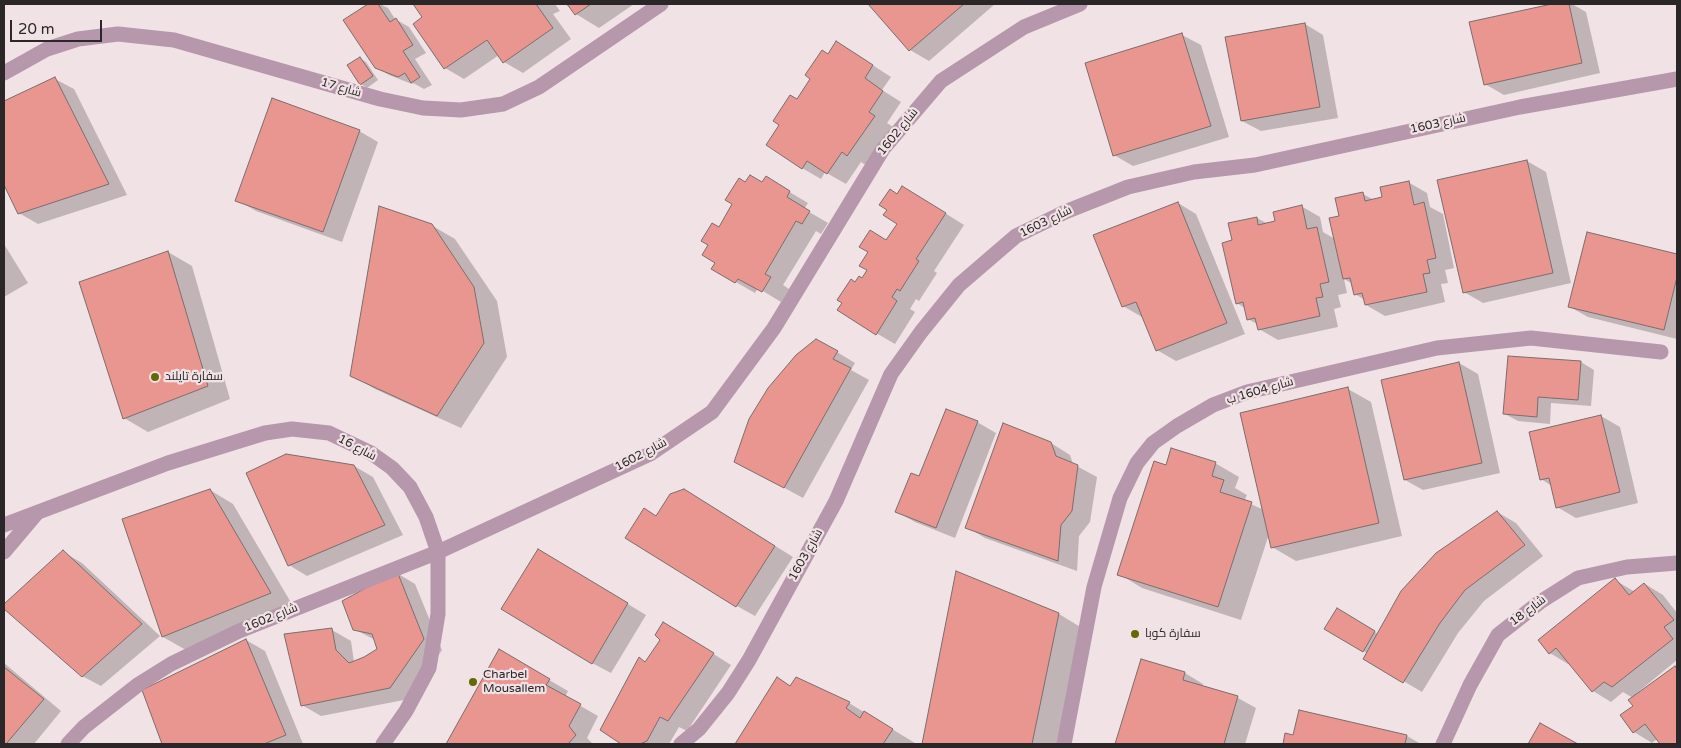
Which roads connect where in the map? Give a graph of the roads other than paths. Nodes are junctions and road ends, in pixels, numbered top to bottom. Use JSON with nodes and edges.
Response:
{"nodes":[{"id":1,"x":661,"y":4,"type":"edge"},
{"id":2,"x":1080,"y":4,"type":"edge"},
{"id":3,"x":4,"y":73,"type":"edge"},
{"id":4,"x":1677,"y":79,"type":"edge"},
{"id":5,"x":1661,"y":352,"type":"dead end"},
{"id":6,"x":38,"y":512,"type":"junction"},
{"id":7,"x":4,"y":525,"type":"edge"},
{"id":8,"x":4,"y":552,"type":"edge"},
{"id":9,"x":438,"y":552,"type":"junction"},
{"id":10,"x":1677,"y":563,"type":"edge"},
{"id":11,"x":68,"y":744,"type":"edge"},
{"id":12,"x":383,"y":744,"type":"edge"},
{"id":13,"x":681,"y":744,"type":"edge"},
{"id":14,"x":1064,"y":744,"type":"edge"},
{"id":15,"x":1443,"y":744,"type":"edge"}],
"edges":[{"from":1,"to":3,"type":"street","name":"شارع 17"},
{"from":2,"to":9,"type":"street","name":"شارع 1602"},
{"from":4,"to":13,"type":"street","name":"شارع 1603"},
{"from":5,"to":14,"type":"street","name":"شارع 1604 ب"},
{"from":6,"to":7,"type":"street","name":"شارع 16"},
{"from":6,"to":8,"type":"street"},
{"from":6,"to":9,"type":"street","name":"شارع 16"},
{"from":9,"to":11,"type":"street","name":"شارع 1602"},
{"from":9,"to":12,"type":"street","name":"شارع 16"},
{"from":10,"to":15,"type":"street","name":"شارع 18"}]}
